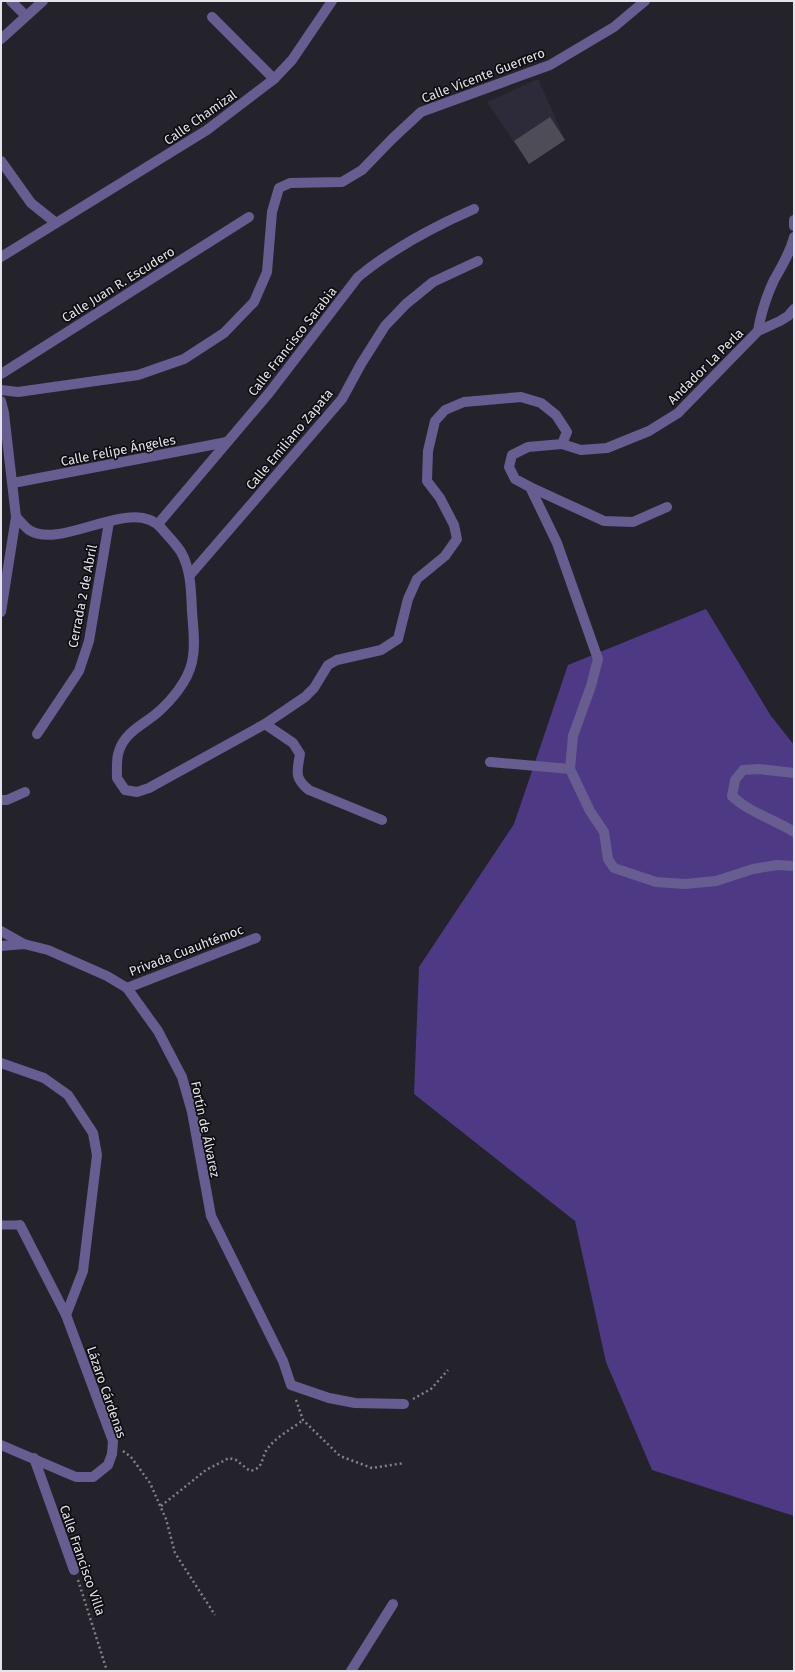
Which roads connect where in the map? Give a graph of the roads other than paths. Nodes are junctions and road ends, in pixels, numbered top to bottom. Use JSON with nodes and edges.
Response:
{"nodes":[{"id":1,"x":11,"y":1,"type":"edge"},
{"id":2,"x":43,"y":1,"type":"edge"},
{"id":3,"x":332,"y":1,"type":"edge"},
{"id":4,"x":645,"y":1,"type":"edge"},
{"id":5,"x":26,"y":16,"type":"junction"},
{"id":6,"x":212,"y":17,"type":"dead end"},
{"id":7,"x":1,"y":39,"type":"edge"},
{"id":8,"x":274,"y":79,"type":"junction"},
{"id":9,"x":1,"y":161,"type":"edge"},
{"id":10,"x":474,"y":209,"type":"dead end"},
{"id":11,"x":249,"y":217,"type":"dead end"},
{"id":12,"x":794,"y":220,"type":"edge"},
{"id":13,"x":56,"y":223,"type":"junction"},
{"id":14,"x":794,"y":226,"type":"edge"},
{"id":15,"x":794,"y":237,"type":"edge"},
{"id":16,"x":3,"y":252,"type":"edge"},
{"id":17,"x":478,"y":261,"type":"dead end"},
{"id":18,"x":794,"y":300,"type":"edge"},
{"id":19,"x":791,"y":312,"type":"edge"},
{"id":20,"x":758,"y":331,"type":"junction"},
{"id":21,"x":1,"y":374,"type":"edge"},
{"id":22,"x":1,"y":390,"type":"edge"},
{"id":23,"x":1,"y":401,"type":"edge"},
{"id":24,"x":227,"y":442,"type":"junction"},
{"id":25,"x":562,"y":444,"type":"junction"},
{"id":26,"x":13,"y":482,"type":"junction"},
{"id":27,"x":530,"y":488,"type":"junction"},
{"id":28,"x":667,"y":507,"type":"dead end"},
{"id":29,"x":16,"y":517,"type":"junction"},
{"id":30,"x":109,"y":522,"type":"junction"},
{"id":31,"x":158,"y":524,"type":"junction"},
{"id":32,"x":190,"y":575,"type":"junction"},
{"id":33,"x":1,"y":612,"type":"edge"},
{"id":34,"x":265,"y":724,"type":"junction"},
{"id":35,"x":37,"y":734,"type":"dead end"},
{"id":36,"x":490,"y":762,"type":"dead end"},
{"id":37,"x":570,"y":769,"type":"junction"},
{"id":38,"x":794,"y":773,"type":"edge"},
{"id":39,"x":25,"y":792,"type":"dead end"},
{"id":40,"x":1,"y":800,"type":"edge"},
{"id":41,"x":382,"y":820,"type":"dead end"},
{"id":42,"x":794,"y":832,"type":"edge"},
{"id":43,"x":794,"y":866,"type":"edge"},
{"id":44,"x":1,"y":931,"type":"edge"},
{"id":45,"x":256,"y":938,"type":"dead end"},
{"id":46,"x":24,"y":944,"type":"junction"},
{"id":47,"x":1,"y":946,"type":"edge"},
{"id":48,"x":127,"y":988,"type":"junction"},
{"id":49,"x":1,"y":1063,"type":"edge"},
{"id":50,"x":1,"y":1225,"type":"edge"},
{"id":51,"x":20,"y":1225,"type":"joint"},
{"id":52,"x":66,"y":1315,"type":"junction"},
{"id":53,"x":404,"y":1404,"type":"road end"},
{"id":54,"x":2,"y":1443,"type":"edge"},
{"id":55,"x":34,"y":1458,"type":"junction"},
{"id":56,"x":74,"y":1570,"type":"road end"},
{"id":57,"x":393,"y":1604,"type":"dead end"},
{"id":58,"x":352,"y":1671,"type":"edge"}],
"edges":[{"from":1,"to":5,"type":"street"},
{"from":2,"to":5,"type":"street"},
{"from":3,"to":8,"type":"street","name":"Calle Chamizal"},
{"from":4,"to":22,"type":"street","name":"Calle Vicente Guerrero"},
{"from":5,"to":7,"type":"street"},
{"from":6,"to":8,"type":"street"},
{"from":8,"to":13,"type":"street","name":"Calle Chamizal"},
{"from":9,"to":13,"type":"street"},
{"from":10,"to":24,"type":"street","name":"Calle Francisco Sarabia"},
{"from":11,"to":21,"type":"street","name":"Calle Juan R. Escudero"},
{"from":12,"to":14,"type":"street"},
{"from":13,"to":16,"type":"street","name":"Calle Chamizal"},
{"from":15,"to":20,"type":"street"},
{"from":17,"to":32,"type":"street","name":"Calle Emiliano Zapata"},
{"from":18,"to":19,"type":"street"},
{"from":19,"to":20,"type":"street","name":"Andador La Perla"},
{"from":20,"to":25,"type":"street","name":"Andador La Perla"},
{"from":23,"to":26,"type":"street"},
{"from":24,"to":26,"type":"street","name":"Calle Felipe Ángeles"},
{"from":24,"to":31,"type":"street","name":"Calle Francisco Sarabia"},
{"from":25,"to":27,"type":"street"},
{"from":25,"to":34,"type":"street"},
{"from":26,"to":29,"type":"street"},
{"from":27,"to":28,"type":"street"},
{"from":27,"to":37,"type":"street"},
{"from":29,"to":30,"type":"street"},
{"from":29,"to":33,"type":"street"},
{"from":30,"to":31,"type":"street"},
{"from":30,"to":35,"type":"street","name":"Cerrada 2 de Abril"},
{"from":31,"to":32,"type":"street"},
{"from":32,"to":34,"type":"street"},
{"from":34,"to":41,"type":"street"},
{"from":36,"to":37,"type":"street"},
{"from":37,"to":43,"type":"street"},
{"from":38,"to":42,"type":"street"},
{"from":39,"to":40,"type":"street"},
{"from":44,"to":46,"type":"street"},
{"from":45,"to":48,"type":"street","name":"Privada Cuauhtémoc"},
{"from":46,"to":47,"type":"street"},
{"from":46,"to":48,"type":"street","name":"Fortín de Álvarez"},
{"from":48,"to":53,"type":"street","name":"Fortín de Álvarez"},
{"from":49,"to":52,"type":"street"},
{"from":50,"to":51,"type":"street"},
{"from":51,"to":52,"type":"street","name":"Lázaro Cárdenas"},
{"from":52,"to":55,"type":"street","name":"Lázaro Cárdenas"},
{"from":54,"to":55,"type":"street","name":"Lázaro Cárdenas"},
{"from":55,"to":56,"type":"street","name":"Calle Francisco Villa"},
{"from":57,"to":58,"type":"street"}]}
